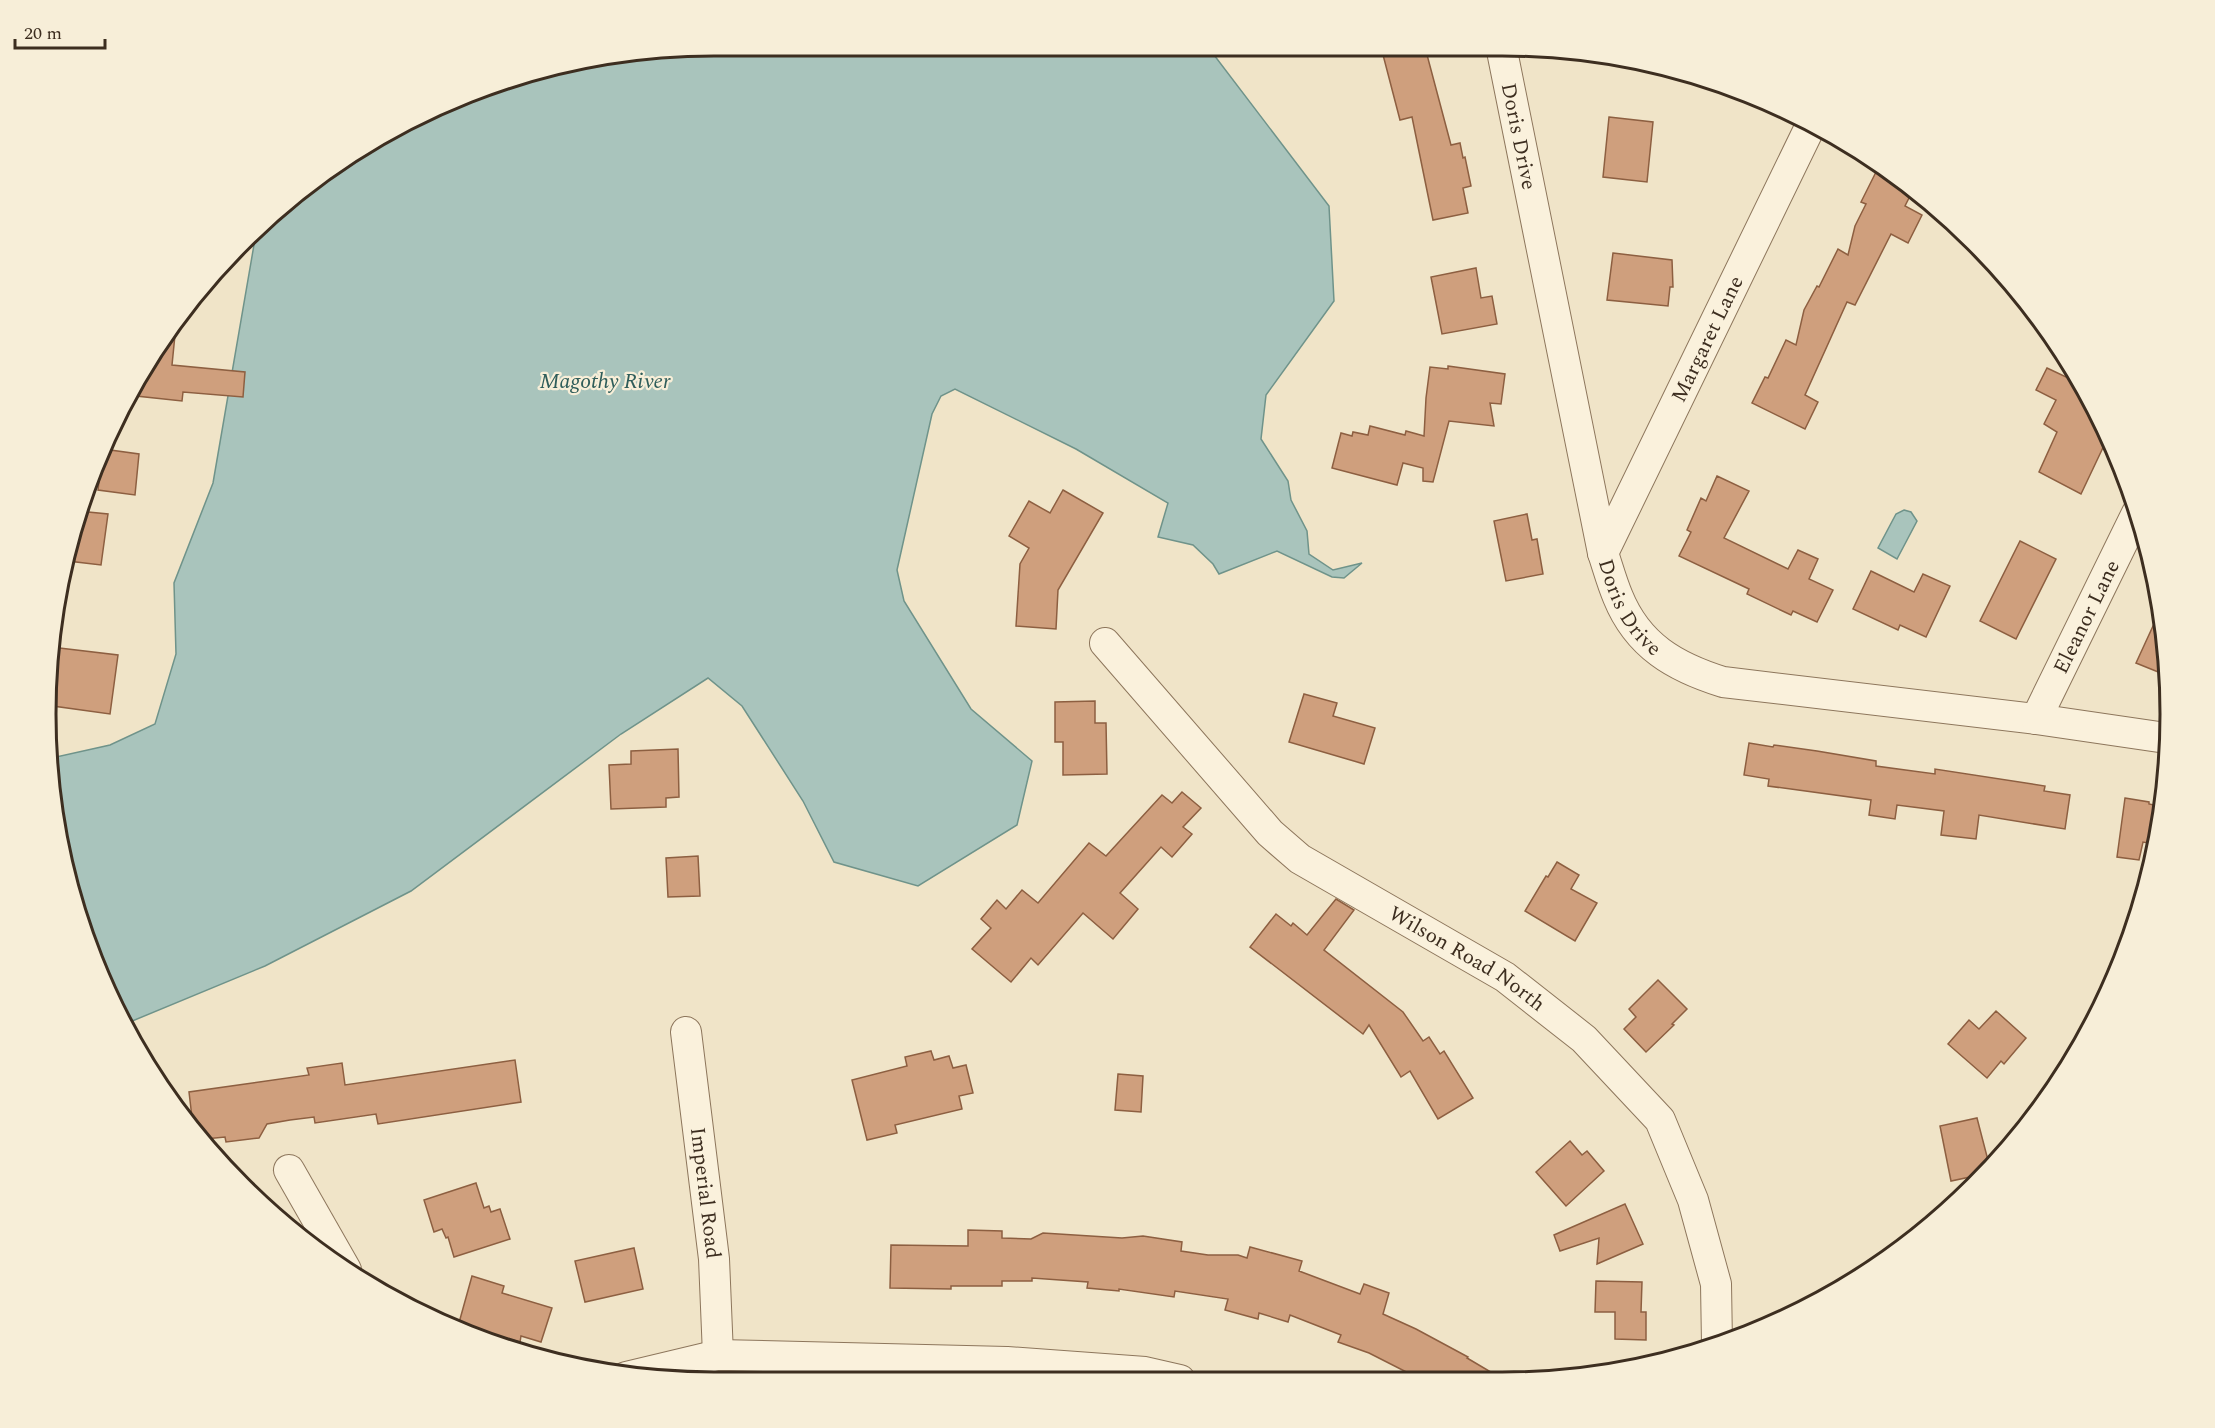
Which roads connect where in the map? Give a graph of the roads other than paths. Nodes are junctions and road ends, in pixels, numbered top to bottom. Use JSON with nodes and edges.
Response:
{"nodes":[{"id":1,"x":1503,"y":56,"type":"edge"},
{"id":2,"x":1808,"y":132,"type":"edge"},
{"id":3,"x":2131,"y":524,"type":"edge"},
{"id":4,"x":1603,"y":553,"type":"junction"},
{"id":5,"x":1105,"y":643,"type":"dead end"},
{"id":6,"x":2036,"y":719,"type":"junction"},
{"id":7,"x":2159,"y":737,"type":"edge"},
{"id":8,"x":686,"y":1032,"type":"dead end"},
{"id":9,"x":289,"y":1170,"type":"dead end"},
{"id":10,"x":337,"y":1254,"type":"edge"},
{"id":11,"x":1717,"y":1336,"type":"edge"},
{"id":12,"x":718,"y":1355,"type":"junction"},
{"id":13,"x":657,"y":1370,"type":"edge"},
{"id":14,"x":1145,"y":1372,"type":"edge"}],
"edges":[{"from":1,"to":4,"type":"street","name":"Doris Drive"},
{"from":2,"to":4,"type":"street","name":"Margaret Lane"},
{"from":3,"to":6,"type":"street","name":"Eleanor Lane"},
{"from":4,"to":6,"type":"street","name":"Doris Drive"},
{"from":5,"to":11,"type":"street","name":"Wilson Road North"},
{"from":6,"to":7,"type":"street","name":"Doris Drive"},
{"from":8,"to":12,"type":"street","name":"Imperial Road"},
{"from":9,"to":10,"type":"street"},
{"from":12,"to":13,"type":"street"},
{"from":12,"to":14,"type":"street"}]}
